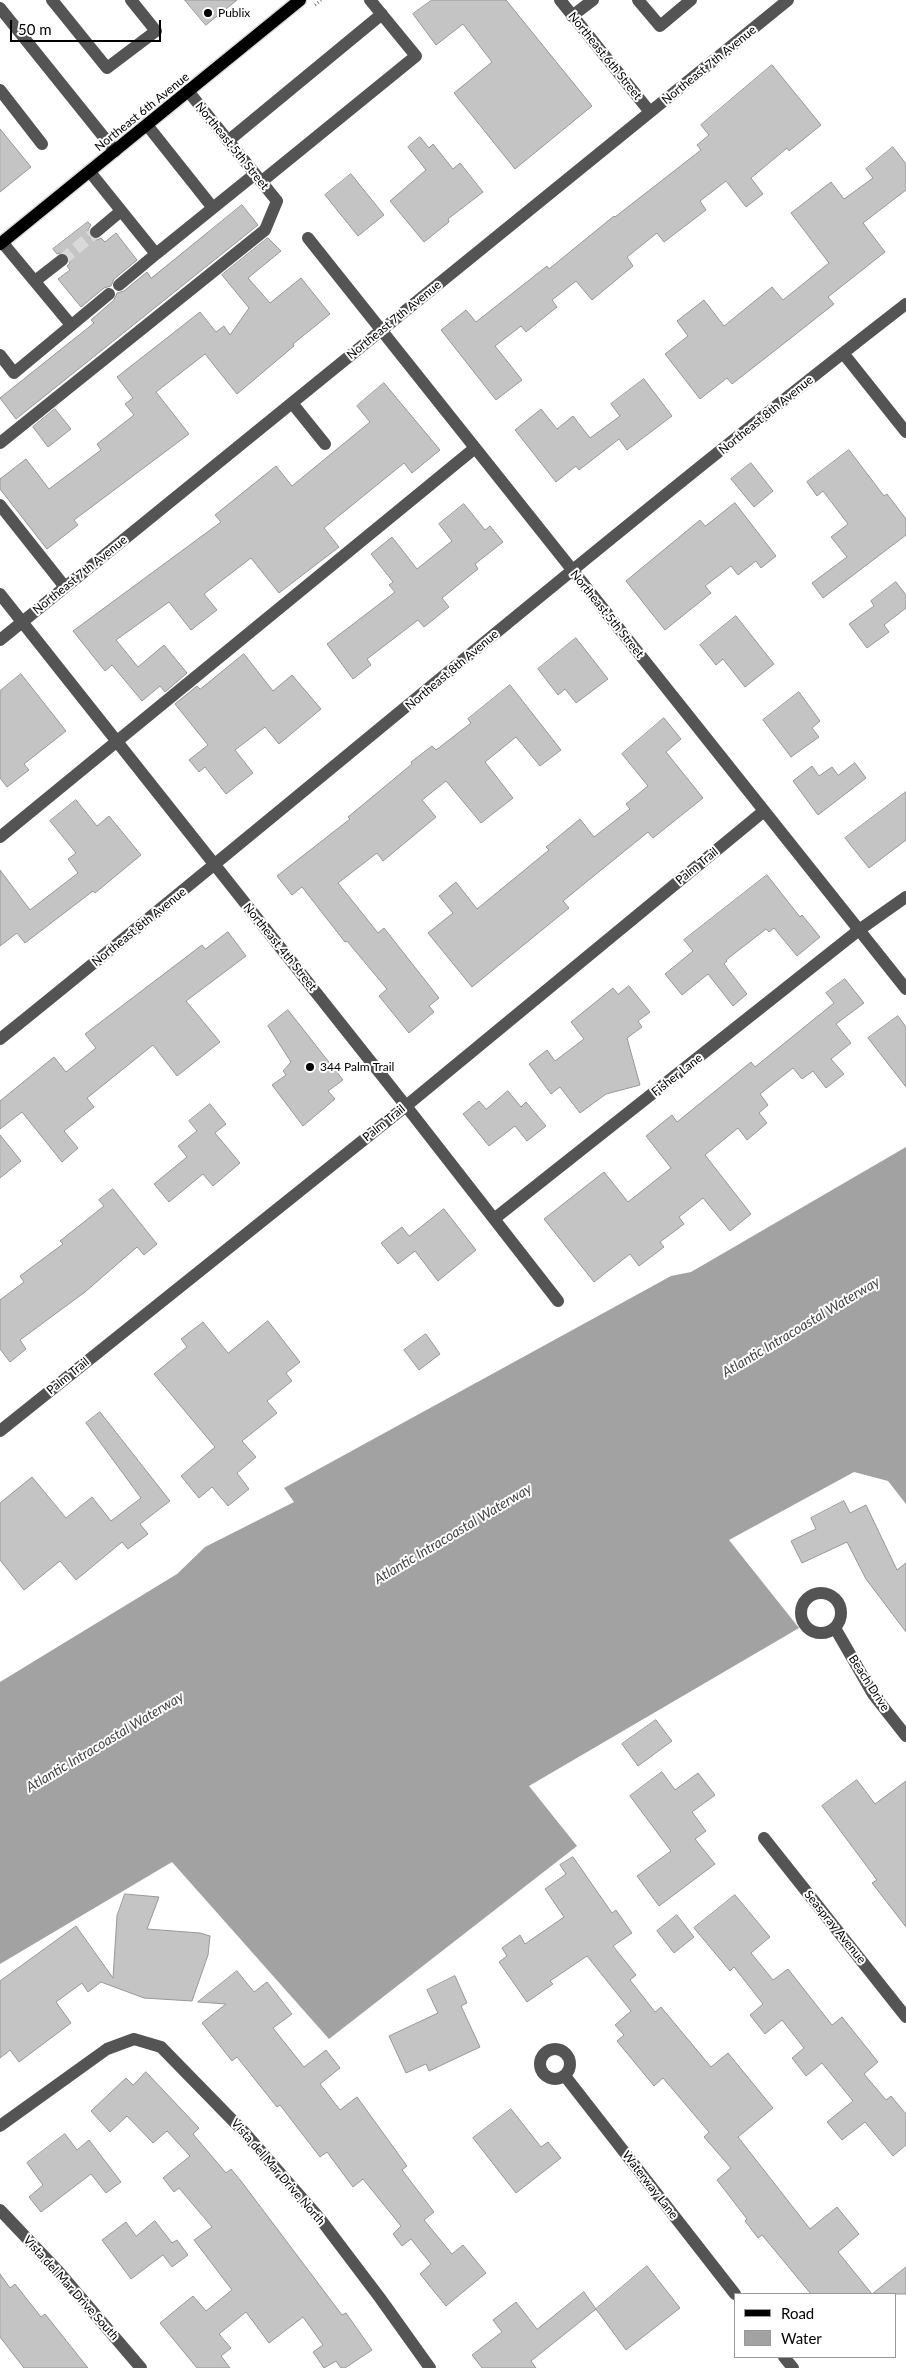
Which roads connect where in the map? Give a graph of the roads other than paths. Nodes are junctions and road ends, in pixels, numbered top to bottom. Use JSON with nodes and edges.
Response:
{"nodes":[{"id":1,"x":10,"y":0,"type":"edge"},
{"id":2,"x":52,"y":0,"type":"edge"},
{"id":3,"x":131,"y":0,"type":"edge"},
{"id":4,"x":300,"y":0,"type":"edge"},
{"id":5,"x":370,"y":0,"type":"edge"},
{"id":6,"x":560,"y":0,"type":"edge"},
{"id":7,"x":593,"y":0,"type":"edge"},
{"id":8,"x":638,"y":0,"type":"edge"},
{"id":9,"x":691,"y":0,"type":"edge"},
{"id":10,"x":788,"y":0,"type":"edge"},
{"id":11,"x":0,"y":8,"type":"edge"},
{"id":12,"x":382,"y":14,"type":"junction"},
{"id":13,"x":572,"y":16,"type":"junction"},
{"id":14,"x":0,"y":90,"type":"edge"},
{"id":15,"x":188,"y":91,"type":"junction"},
{"id":16,"x":650,"y":112,"type":"junction"},
{"id":17,"x":147,"y":125,"type":"junction"},
{"id":18,"x":228,"y":141,"type":"junction"},
{"id":19,"x":42,"y":144,"type":"dead end"},
{"id":20,"x":115,"y":151,"type":"junction"},
{"id":21,"x":90,"y":172,"type":"junction"},
{"id":22,"x":258,"y":178,"type":"junction"},
{"id":23,"x":213,"y":208,"type":"junction"},
{"id":24,"x":122,"y":211,"type":"junction"},
{"id":25,"x":96,"y":232,"type":"tunnel mouth"},
{"id":26,"x":308,"y":238,"type":"dead end"},
{"id":27,"x":1,"y":243,"type":"edge"},
{"id":28,"x":156,"y":254,"type":"junction"},
{"id":29,"x":62,"y":260,"type":"tunnel mouth"},
{"id":30,"x":35,"y":281,"type":"junction"},
{"id":31,"x":119,"y":285,"type":"dead end"},
{"id":32,"x":109,"y":294,"type":"dead end"},
{"id":33,"x":906,"y":304,"type":"edge"},
{"id":34,"x":71,"y":325,"type":"junction"},
{"id":35,"x":381,"y":331,"type":"junction"},
{"id":36,"x":843,"y":353,"type":"junction"},
{"id":37,"x":0,"y":355,"type":"edge"},
{"id":38,"x":292,"y":403,"type":"junction"},
{"id":39,"x":906,"y":432,"type":"edge"},
{"id":40,"x":0,"y":443,"type":"edge"},
{"id":41,"x":325,"y":444,"type":"dead end"},
{"id":42,"x":475,"y":448,"type":"junction"},
{"id":43,"x":0,"y":505,"type":"edge"},
{"id":44,"x":572,"y":570,"type":"junction"},
{"id":45,"x":65,"y":587,"type":"junction"},
{"id":46,"x":0,"y":594,"type":"edge"},
{"id":47,"x":22,"y":622,"type":"junction"},
{"id":48,"x":0,"y":640,"type":"edge"},
{"id":49,"x":117,"y":742,"type":"junction"},
{"id":50,"x":764,"y":811,"type":"junction"},
{"id":51,"x":0,"y":837,"type":"edge"},
{"id":52,"x":215,"y":866,"type":"junction"},
{"id":53,"x":906,"y":896,"type":"edge"},
{"id":54,"x":860,"y":930,"type":"junction"},
{"id":55,"x":906,"y":988,"type":"edge"},
{"id":56,"x":0,"y":1039,"type":"edge"},
{"id":57,"x":406,"y":1106,"type":"junction"},
{"id":58,"x":494,"y":1219,"type":"junction"},
{"id":59,"x":558,"y":1301,"type":"dead end"},
{"id":60,"x":0,"y":1431,"type":"edge"},
{"id":61,"x":835,"y":1628,"type":"dead end"},
{"id":62,"x":906,"y":1736,"type":"edge"},
{"id":63,"x":764,"y":1838,"type":"dead end"},
{"id":64,"x":906,"y":2017,"type":"edge"},
{"id":65,"x":565,"y":2076,"type":"dead end"},
{"id":66,"x":0,"y":2126,"type":"edge"},
{"id":67,"x":0,"y":2210,"type":"edge"},
{"id":68,"x":735,"y":2293,"type":"edge"},
{"id":69,"x":785,"y":2358,"type":"edge"},
{"id":70,"x":141,"y":2368,"type":"edge"},
{"id":71,"x":430,"y":2368,"type":"edge"},
{"id":72,"x":793,"y":2368,"type":"edge"}],
"edges":[{"from":1,"to":11,"type":"street"},
{"from":2,"to":3,"type":"street"},
{"from":4,"to":15,"type":"main road","name":"Northeast 6th Avenue"},
{"from":5,"to":12,"type":"street"},
{"from":6,"to":13,"type":"street","name":"Northeast 6th Street"},
{"from":7,"to":13,"type":"street"},
{"from":8,"to":9,"type":"street"},
{"from":10,"to":16,"type":"street","name":"Northeast 7th Avenue"},
{"from":11,"to":20,"type":"street"},
{"from":12,"to":18,"type":"street"},
{"from":12,"to":22,"type":"street"},
{"from":13,"to":16,"type":"street","name":"Northeast 6th Street"},
{"from":14,"to":19,"type":"street"},
{"from":15,"to":17,"type":"main road","name":"Northeast 6th Avenue"},
{"from":15,"to":18,"type":"street","name":"Northeast 5th Street"},
{"from":16,"to":35,"type":"street","name":"Northeast 7th Avenue"},
{"from":17,"to":20,"type":"main road","name":"Northeast 6th Avenue"},
{"from":17,"to":23,"type":"street"},
{"from":18,"to":22,"type":"street","name":"Northeast 5th Street"},
{"from":20,"to":21,"type":"main road","name":"Northeast 6th Avenue"},
{"from":21,"to":24,"type":"street"},
{"from":21,"to":27,"type":"main road","name":"Northeast 6th Avenue"},
{"from":22,"to":23,"type":"street"},
{"from":22,"to":40,"type":"street","name":"Northeast 5th Street"},
{"from":23,"to":28,"type":"street"},
{"from":24,"to":25,"type":"street"},
{"from":24,"to":28,"type":"street"},
{"from":26,"to":35,"type":"street","name":"Northeast 5th Street"},
{"from":27,"to":30,"type":"street"},
{"from":28,"to":31,"type":"street"},
{"from":29,"to":30,"type":"street"},
{"from":30,"to":34,"type":"street"},
{"from":32,"to":34,"type":"street"},
{"from":33,"to":36,"type":"street","name":"Northeast 8th Avenue"},
{"from":34,"to":37,"type":"street"},
{"from":35,"to":38,"type":"street","name":"Northeast 7th Avenue"},
{"from":35,"to":42,"type":"street","name":"Northeast 5th Street"},
{"from":36,"to":39,"type":"street"},
{"from":36,"to":44,"type":"street","name":"Northeast 8th Avenue"},
{"from":38,"to":41,"type":"street"},
{"from":38,"to":45,"type":"street","name":"Northeast 7th Avenue"},
{"from":42,"to":44,"type":"street","name":"Northeast 5th Street"},
{"from":42,"to":49,"type":"street"},
{"from":43,"to":45,"type":"street"},
{"from":44,"to":50,"type":"street","name":"Northeast 5th Street"},
{"from":44,"to":52,"type":"street","name":"Northeast 8th Avenue"},
{"from":45,"to":47,"type":"street","name":"Northeast 7th Avenue"},
{"from":46,"to":47,"type":"street","name":"Northeast 4th Street"},
{"from":47,"to":48,"type":"street","name":"Northeast 7th Avenue"},
{"from":47,"to":49,"type":"street","name":"Northeast 4th Street"},
{"from":49,"to":51,"type":"street"},
{"from":49,"to":52,"type":"street","name":"Northeast 4th Street"},
{"from":50,"to":54,"type":"street","name":"Northeast 5th Street"},
{"from":50,"to":57,"type":"street","name":"Palm Trail"},
{"from":52,"to":56,"type":"street","name":"Northeast 8th Avenue"},
{"from":52,"to":57,"type":"street","name":"Northeast 4th Street"},
{"from":53,"to":54,"type":"street"},
{"from":54,"to":55,"type":"street","name":"Northeast 5th Street"},
{"from":54,"to":58,"type":"street","name":"Fisher Lane"},
{"from":57,"to":58,"type":"street","name":"Northeast 4th Street"},
{"from":57,"to":60,"type":"street","name":"Palm Trail"},
{"from":58,"to":59,"type":"street","name":"Northeast 4th Street"},
{"from":61,"to":62,"type":"street","name":"Beach Drive"},
{"from":63,"to":64,"type":"street","name":"Seaspray Avenue"},
{"from":65,"to":68,"type":"street","name":"Waterway Lane"},
{"from":66,"to":71,"type":"street","name":"Vista del Mar Drive North"},
{"from":67,"to":70,"type":"street","name":"Vista del Mar Drive South"},
{"from":69,"to":72,"type":"street"}]}
